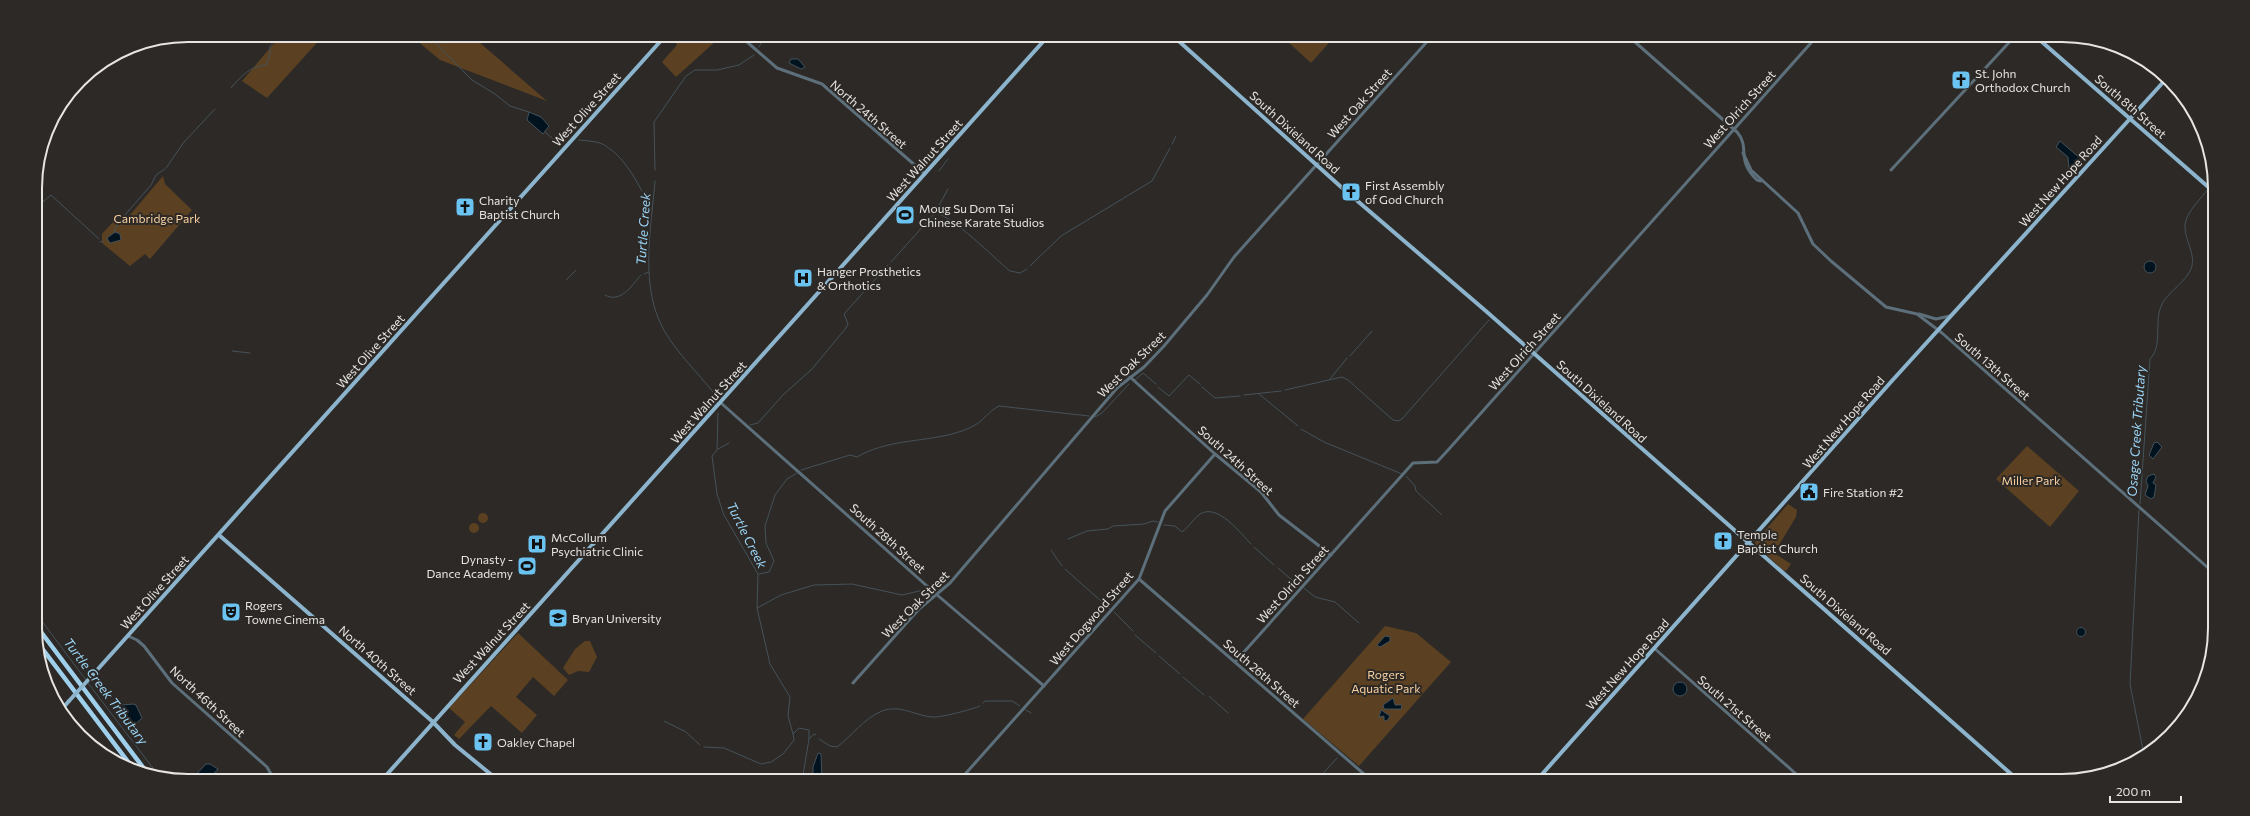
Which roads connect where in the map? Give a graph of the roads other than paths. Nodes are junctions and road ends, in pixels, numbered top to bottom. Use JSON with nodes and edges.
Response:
{"nodes":[{"id":1,"x":660,"y":42,"type":"edge"},
{"id":2,"x":747,"y":42,"type":"edge"},
{"id":3,"x":1043,"y":42,"type":"edge"},
{"id":4,"x":1180,"y":42,"type":"edge"},
{"id":5,"x":1426,"y":42,"type":"edge"},
{"id":6,"x":1635,"y":42,"type":"edge"},
{"id":7,"x":1812,"y":42,"type":"edge"},
{"id":8,"x":2010,"y":42,"type":"edge"},
{"id":9,"x":2042,"y":42,"type":"edge"},
{"id":10,"x":2163,"y":83,"type":"edge"},
{"id":11,"x":2130,"y":119,"type":"junction"},
{"id":12,"x":1734,"y":128,"type":"junction"},
{"id":13,"x":1316,"y":165,"type":"junction"},
{"id":14,"x":1891,"y":170,"type":"dead end"},
{"id":15,"x":925,"y":174,"type":"junction"},
{"id":16,"x":2208,"y":187,"type":"edge"},
{"id":17,"x":1917,"y":314,"type":"junction"},
{"id":18,"x":1950,"y":316,"type":"junction"},
{"id":19,"x":1938,"y":330,"type":"junction"},
{"id":20,"x":1533,"y":353,"type":"junction"},
{"id":21,"x":1130,"y":377,"type":"junction"},
{"id":22,"x":721,"y":403,"type":"junction"},
{"id":23,"x":1215,"y":454,"type":"junction"},
{"id":24,"x":219,"y":535,"type":"junction"},
{"id":25,"x":1748,"y":543,"type":"junction"},
{"id":26,"x":1331,"y":555,"type":"junction"},
{"id":27,"x":2208,"y":568,"type":"edge"},
{"id":28,"x":1139,"y":579,"type":"junction"},
{"id":29,"x":936,"y":594,"type":"junction"},
{"id":30,"x":42,"y":633,"type":"edge"},
{"id":31,"x":128,"y":636,"type":"junction"},
{"id":32,"x":1654,"y":648,"type":"junction"},
{"id":33,"x":44,"y":651,"type":"edge"},
{"id":34,"x":1235,"y":662,"type":"junction"},
{"id":35,"x":853,"y":683,"type":"dead end"},
{"id":36,"x":1044,"y":686,"type":"junction"},
{"id":37,"x":65,"y":705,"type":"edge"},
{"id":38,"x":433,"y":722,"type":"junction"},
{"id":39,"x":127,"y":761,"type":"edge"},
{"id":40,"x":142,"y":766,"type":"edge"},
{"id":41,"x":271,"y":774,"type":"edge"},
{"id":42,"x":387,"y":774,"type":"edge"},
{"id":43,"x":490,"y":774,"type":"edge"},
{"id":44,"x":965,"y":774,"type":"edge"},
{"id":45,"x":1364,"y":774,"type":"edge"},
{"id":46,"x":1542,"y":774,"type":"edge"},
{"id":47,"x":1796,"y":774,"type":"edge"},
{"id":48,"x":2011,"y":774,"type":"edge"}],
"edges":[{"from":1,"to":24,"type":"main road","name":"West Olive Street"},
{"from":2,"to":15,"type":"street","name":"North 24th Street"},
{"from":3,"to":15,"type":"main road","name":"West Walnut Street"},
{"from":4,"to":13,"type":"main road","name":"South Dixieland Road"},
{"from":5,"to":13,"type":"street","name":"West Oak Street"},
{"from":6,"to":12,"type":"street","name":"South 13th Street"},
{"from":7,"to":12,"type":"street","name":"West Olrich Street"},
{"from":8,"to":14,"type":"street"},
{"from":9,"to":11,"type":"main road","name":"South 8th Street"},
{"from":10,"to":11,"type":"main road","name":"West New Hope Road"},
{"from":11,"to":16,"type":"main road","name":"South 8th Street"},
{"from":11,"to":18,"type":"main road","name":"West New Hope Road"},
{"from":12,"to":17,"type":"street","name":"South 13th Street"},
{"from":12,"to":20,"type":"street","name":"West Olrich Street"},
{"from":13,"to":20,"type":"main road","name":"South Dixieland Road"},
{"from":13,"to":21,"type":"street","name":"West Oak Street"},
{"from":15,"to":22,"type":"main road","name":"West Walnut Street"},
{"from":17,"to":18,"type":"street"},
{"from":17,"to":19,"type":"street","name":"South 13th Street"},
{"from":18,"to":19,"type":"main road","name":"West New Hope Road"},
{"from":19,"to":25,"type":"main road","name":"West New Hope Road"},
{"from":19,"to":27,"type":"street","name":"South 13th Street"},
{"from":20,"to":25,"type":"main road","name":"South Dixieland Road"},
{"from":20,"to":26,"type":"street","name":"West Olrich Street"},
{"from":21,"to":23,"type":"street","name":"South 24th Street"},
{"from":21,"to":29,"type":"street","name":"West Oak Street"},
{"from":22,"to":29,"type":"street","name":"South 28th Street"},
{"from":22,"to":38,"type":"main road","name":"West Walnut Street"},
{"from":23,"to":26,"type":"street","name":"South 24th Street"},
{"from":23,"to":28,"type":"street","name":"West Dogwood Street"},
{"from":24,"to":31,"type":"main road","name":"West Olive Street"},
{"from":24,"to":38,"type":"main road","name":"North 40th Street"},
{"from":25,"to":32,"type":"main road","name":"West New Hope Road"},
{"from":25,"to":48,"type":"main road","name":"South Dixieland Road"},
{"from":26,"to":34,"type":"street","name":"West Olrich Street"},
{"from":28,"to":34,"type":"street","name":"South 26th Street"},
{"from":28,"to":36,"type":"street","name":"West Dogwood Street"},
{"from":29,"to":35,"type":"street","name":"West Oak Street"},
{"from":29,"to":36,"type":"street","name":"South 28th Street"},
{"from":30,"to":40,"type":"highway"},
{"from":31,"to":37,"type":"main road","name":"West Olive Street","bridge":true},
{"from":31,"to":41,"type":"street","name":"North 46th Street"},
{"from":32,"to":46,"type":"main road","name":"West New Hope Road"},
{"from":32,"to":47,"type":"street","name":"South 21st Street"},
{"from":33,"to":39,"type":"highway"},
{"from":34,"to":45,"type":"street","name":"South 26th Street"},
{"from":36,"to":44,"type":"street","name":"West Dogwood Street"},
{"from":38,"to":42,"type":"main road","name":"West Walnut Street"},
{"from":38,"to":43,"type":"main road","name":"North 40th Street"}]}
